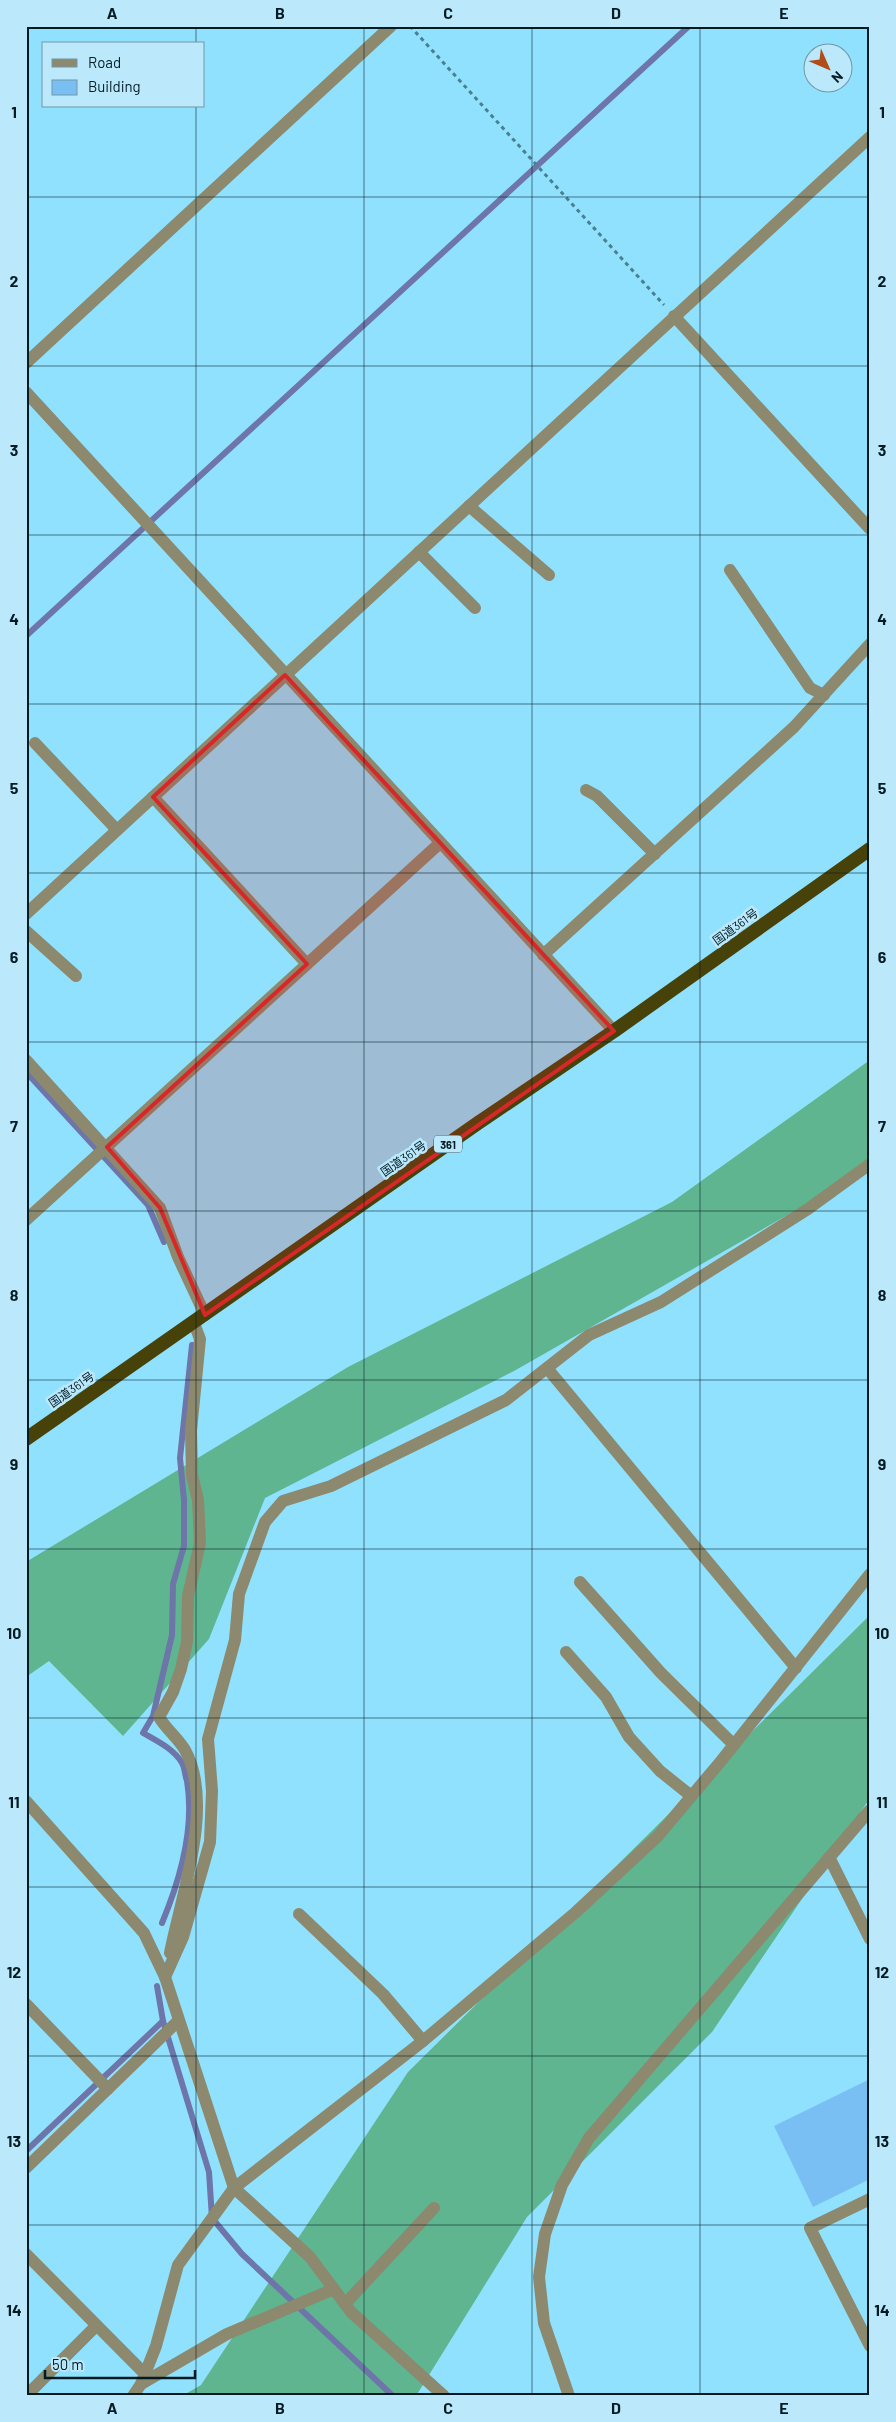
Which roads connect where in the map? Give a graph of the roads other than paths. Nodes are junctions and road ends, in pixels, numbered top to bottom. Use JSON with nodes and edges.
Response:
{"nodes":[{"id":1,"x":392,"y":26,"type":"edge"},
{"id":2,"x":870,"y":137,"type":"edge"},
{"id":3,"x":674,"y":316,"type":"junction"},
{"id":4,"x":26,"y":363,"type":"edge"},
{"id":5,"x":26,"y":392,"type":"edge"},
{"id":6,"x":469,"y":506,"type":"junction"},
{"id":7,"x":870,"y":529,"type":"edge"},
{"id":8,"x":418,"y":552,"type":"junction"},
{"id":9,"x":730,"y":570,"type":"dead end"},
{"id":10,"x":549,"y":575,"type":"dead end"},
{"id":11,"x":475,"y":608,"type":"dead end"},
{"id":12,"x":870,"y":644,"type":"edge"},
{"id":13,"x":285,"y":675,"type":"junction"},
{"id":14,"x":824,"y":695,"type":"junction"},
{"id":15,"x":36,"y":743,"type":"dead end"},
{"id":16,"x":586,"y":790,"type":"dead end"},
{"id":17,"x":153,"y":797,"type":"junction"},
{"id":18,"x":117,"y":830,"type":"junction"},
{"id":19,"x":440,"y":843,"type":"junction"},
{"id":20,"x":870,"y":849,"type":"edge"},
{"id":21,"x":655,"y":854,"type":"junction"},
{"id":22,"x":26,"y":914,"type":"edge"},
{"id":23,"x":26,"y":931,"type":"edge"},
{"id":24,"x":543,"y":955,"type":"junction"},
{"id":25,"x":307,"y":964,"type":"junction"},
{"id":26,"x":76,"y":976,"type":"dead end"},
{"id":27,"x":614,"y":1032,"type":"junction"},
{"id":28,"x":26,"y":1060,"type":"edge"},
{"id":29,"x":103,"y":1150,"type":"junction"},
{"id":30,"x":870,"y":1164,"type":"edge"},
{"id":31,"x":26,"y":1220,"type":"edge"},
{"id":32,"x":199,"y":1319,"type":"junction"},
{"id":33,"x":547,"y":1368,"type":"junction"},
{"id":34,"x":26,"y":1439,"type":"edge"},
{"id":35,"x":870,"y":1574,"type":"edge"},
{"id":36,"x":580,"y":1582,"type":"dead end"},
{"id":37,"x":566,"y":1652,"type":"dead end"},
{"id":38,"x":796,"y":1668,"type":"junction"},
{"id":39,"x":734,"y":1745,"type":"junction"},
{"id":40,"x":690,"y":1795,"type":"junction"},
{"id":41,"x":26,"y":1801,"type":"edge"},
{"id":42,"x":870,"y":1810,"type":"edge"},
{"id":43,"x":830,"y":1857,"type":"junction"},
{"id":44,"x":299,"y":1914,"type":"dead end"},
{"id":45,"x":870,"y":1939,"type":"edge"},
{"id":46,"x":165,"y":1977,"type":"junction"},
{"id":47,"x":26,"y":2004,"type":"edge"},
{"id":48,"x":178,"y":2021,"type":"junction"},
{"id":49,"x":423,"y":2041,"type":"junction"},
{"id":50,"x":108,"y":2089,"type":"junction"},
{"id":51,"x":26,"y":2168,"type":"edge"},
{"id":52,"x":234,"y":2188,"type":"junction"},
{"id":53,"x":870,"y":2198,"type":"edge"},
{"id":54,"x":434,"y":2208,"type":"dead end"},
{"id":55,"x":26,"y":2254,"type":"edge"},
{"id":56,"x":334,"y":2289,"type":"junction"},
{"id":57,"x":345,"y":2304,"type":"junction"},
{"id":58,"x":96,"y":2326,"type":"junction"},
{"id":59,"x":870,"y":2346,"type":"edge"},
{"id":60,"x":142,"y":2384,"type":"edge"},
{"id":61,"x":26,"y":2396,"type":"edge"},
{"id":62,"x":133,"y":2396,"type":"edge"},
{"id":63,"x":444,"y":2396,"type":"edge"},
{"id":64,"x":569,"y":2396,"type":"edge"}],
"edges":[{"from":1,"to":4,"type":"street"},
{"from":2,"to":3,"type":"street"},
{"from":3,"to":6,"type":"street"},
{"from":3,"to":7,"type":"street"},
{"from":5,"to":13,"type":"street"},
{"from":6,"to":8,"type":"street"},
{"from":6,"to":10,"type":"street"},
{"from":8,"to":11,"type":"street"},
{"from":8,"to":13,"type":"street"},
{"from":9,"to":14,"type":"street"},
{"from":12,"to":14,"type":"street"},
{"from":13,"to":17,"type":"street"},
{"from":13,"to":19,"type":"street"},
{"from":14,"to":21,"type":"street"},
{"from":15,"to":18,"type":"street"},
{"from":16,"to":21,"type":"street"},
{"from":17,"to":18,"type":"street"},
{"from":17,"to":25,"type":"street"},
{"from":18,"to":22,"type":"street"},
{"from":19,"to":24,"type":"street"},
{"from":19,"to":25,"type":"street"},
{"from":20,"to":27,"type":"highway","name":"国道361号","number":"361"},
{"from":21,"to":24,"type":"street"},
{"from":23,"to":26,"type":"street"},
{"from":24,"to":27,"type":"street"},
{"from":25,"to":29,"type":"street"},
{"from":27,"to":32,"type":"highway","name":"国道361号","number":"361"},
{"from":28,"to":29,"type":"street"},
{"from":29,"to":31,"type":"street"},
{"from":29,"to":32,"type":"street"},
{"from":30,"to":33,"type":"street"},
{"from":32,"to":34,"type":"highway","name":"国道361号","number":"361"},
{"from":32,"to":46,"type":"street"},
{"from":33,"to":38,"type":"street"},
{"from":33,"to":46,"type":"street"},
{"from":35,"to":38,"type":"street"},
{"from":36,"to":39,"type":"street"},
{"from":37,"to":40,"type":"street"},
{"from":38,"to":39,"type":"street"},
{"from":39,"to":40,"type":"street"},
{"from":40,"to":49,"type":"street"},
{"from":41,"to":46,"type":"street"},
{"from":42,"to":43,"type":"street"},
{"from":43,"to":45,"type":"street"},
{"from":43,"to":64,"type":"street"},
{"from":44,"to":49,"type":"street"},
{"from":46,"to":48,"type":"street"},
{"from":47,"to":50,"type":"street"},
{"from":48,"to":50,"type":"street"},
{"from":48,"to":52,"type":"street"},
{"from":49,"to":52,"type":"street"},
{"from":50,"to":51,"type":"street"},
{"from":52,"to":56,"type":"street"},
{"from":52,"to":60,"type":"street"},
{"from":53,"to":59,"type":"street"},
{"from":54,"to":57,"type":"street"},
{"from":55,"to":58,"type":"street"},
{"from":56,"to":57,"type":"street"},
{"from":56,"to":60,"type":"street"},
{"from":57,"to":63,"type":"street"},
{"from":58,"to":60,"type":"street"},
{"from":58,"to":61,"type":"street"},
{"from":60,"to":62,"type":"street"}]}
